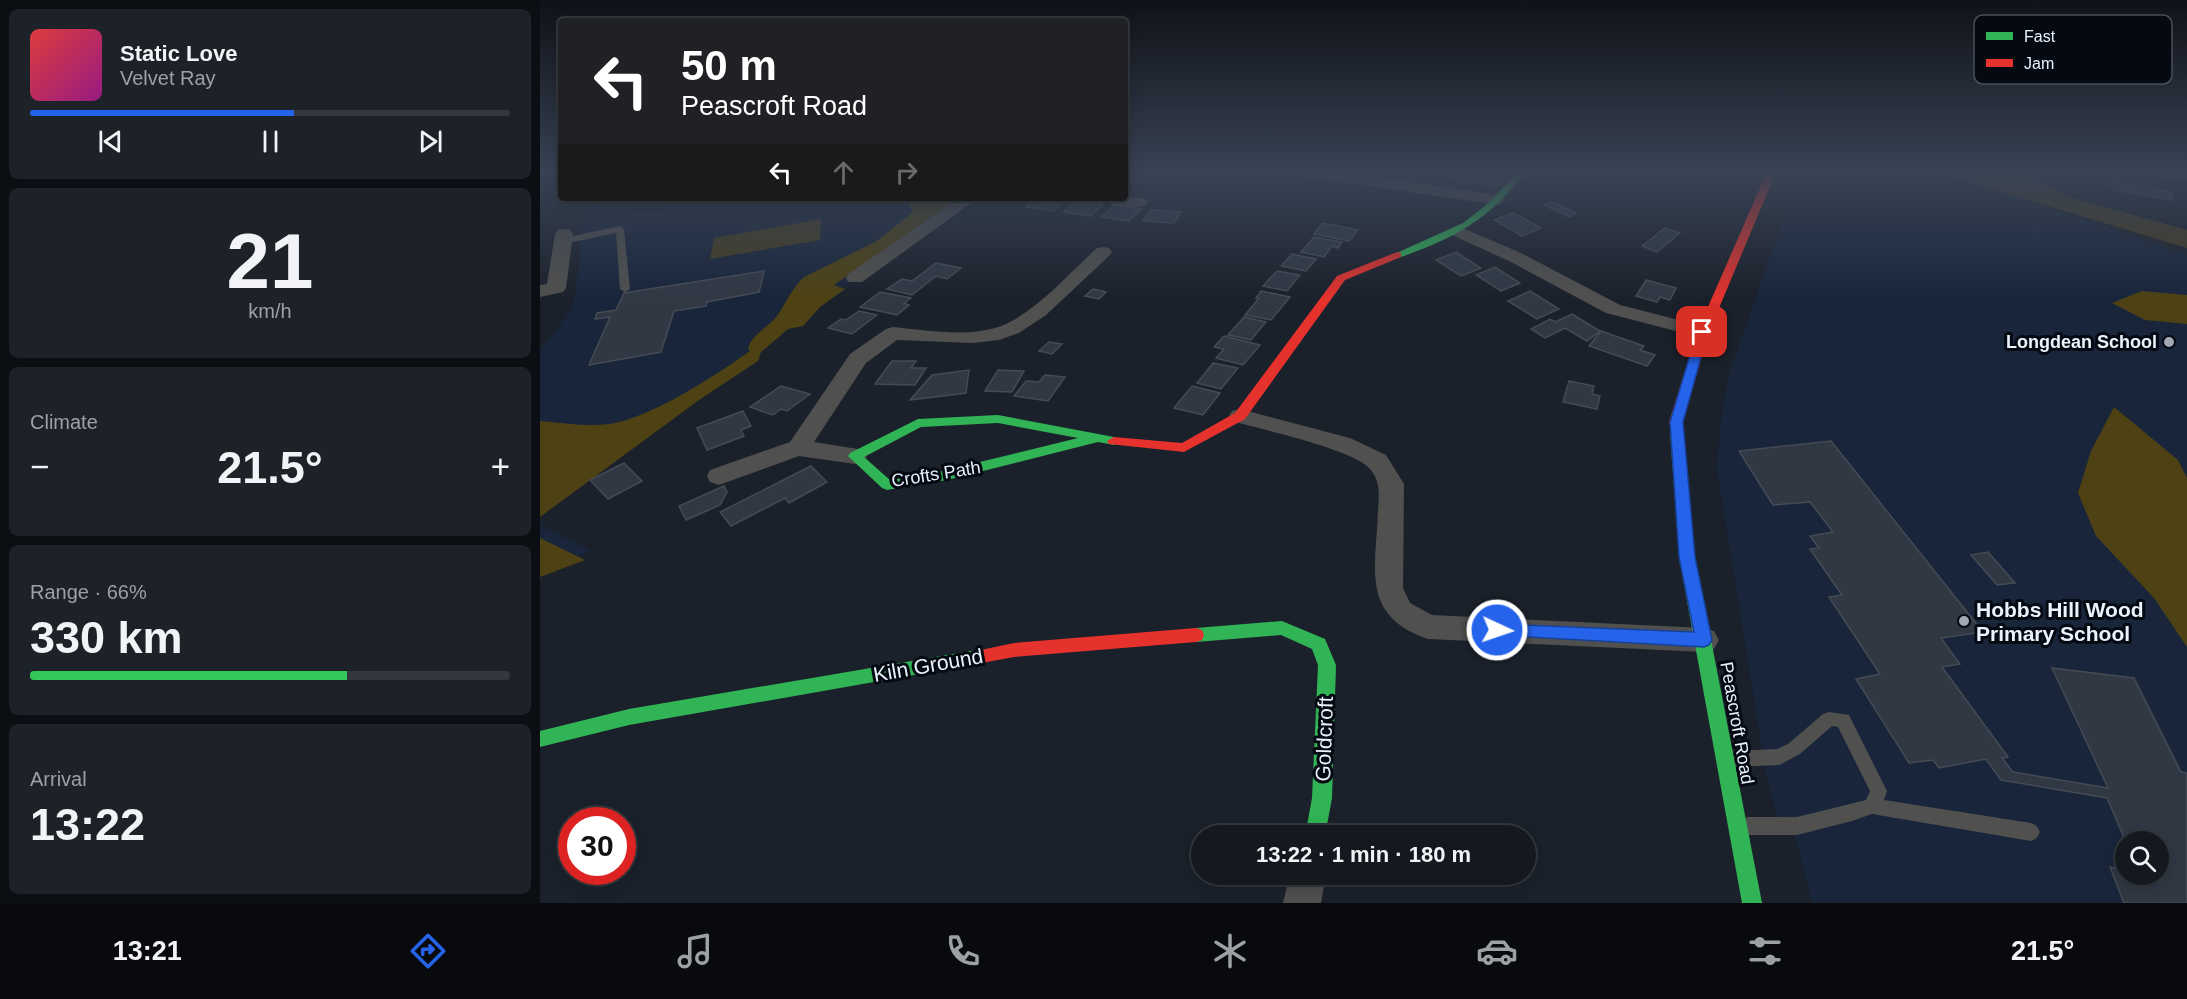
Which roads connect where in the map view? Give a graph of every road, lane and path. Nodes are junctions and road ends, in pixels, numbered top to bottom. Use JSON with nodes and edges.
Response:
{"nodes":[{"id":1,"x":947,"y":214,"type":"edge"},
{"id":2,"x":1483,"y":214,"type":"edge"},
{"id":3,"x":1754,"y":214,"type":"edge"},
{"id":4,"x":1458,"y":231,"type":"junction"},
{"id":5,"x":564,"y":238,"type":"joint"},
{"id":6,"x":1103,"y":252,"type":"dead end"},
{"id":7,"x":855,"y":278,"type":"dead end"},
{"id":8,"x":548,"y":289,"type":"edge"},
{"id":9,"x":625,"y":289,"type":"dead end"},
{"id":10,"x":1702,"y":332,"type":"junction"},
{"id":11,"x":1240,"y":416,"type":"junction"},
{"id":12,"x":1094,"y":439,"type":"junction"},
{"id":13,"x":798,"y":448,"type":"junction"},
{"id":14,"x":855,"y":456,"type":"junction"},
{"id":15,"x":719,"y":476,"type":"dead end"},
{"id":16,"x":1704,"y":640,"type":"junction"},
{"id":17,"x":1319,"y":644,"type":"joint"},
{"id":18,"x":540,"y":740,"type":"edge"},
{"id":19,"x":1726,"y":760,"type":"junction"},
{"id":20,"x":1872,"y":806,"type":"junction"},
{"id":21,"x":1317,"y":825,"type":"edge"},
{"id":22,"x":1738,"y":826,"type":"junction"},
{"id":23,"x":2031,"y":832,"type":"dead end"},
{"id":24,"x":1306,"y":885,"type":"edge"},
{"id":25,"x":1302,"y":903,"type":"edge"},
{"id":26,"x":1752,"y":903,"type":"edge"}],
"edges":[{"from":1,"to":7,"type":"street"},
{"from":2,"to":4,"type":"street","name":"Crofts Path"},
{"from":3,"to":10,"type":"street","name":"Peascroft Road"},
{"from":4,"to":10,"type":"street"},
{"from":4,"to":11,"type":"street","name":"Crofts Path"},
{"from":5,"to":8,"type":"street"},
{"from":5,"to":9,"type":"lane"},
{"from":6,"to":13,"type":"street"},
{"from":10,"to":16,"type":"street","name":"Peascroft Road"},
{"from":11,"to":12,"type":"street","name":"Crofts Path"},
{"from":11,"to":16,"type":"street"},
{"from":12,"to":14,"type":"street","name":"Crofts Path"},
{"from":12,"to":14,"type":"street","name":"Crofts Path"},
{"from":13,"to":14,"type":"street"},
{"from":13,"to":15,"type":"street"},
{"from":16,"to":19,"type":"street","name":"Peascroft Road"},
{"from":17,"to":18,"type":"street","name":"Kiln Ground"},
{"from":17,"to":21,"type":"street","name":"Goldcroft"},
{"from":19,"to":20,"type":"lane"},
{"from":19,"to":22,"type":"street","name":"Peascroft Road"},
{"from":20,"to":22,"type":"lane"},
{"from":20,"to":23,"type":"lane"},
{"from":22,"to":26,"type":"street","name":"Peascroft Road"},
{"from":24,"to":25,"type":"street"}]}
